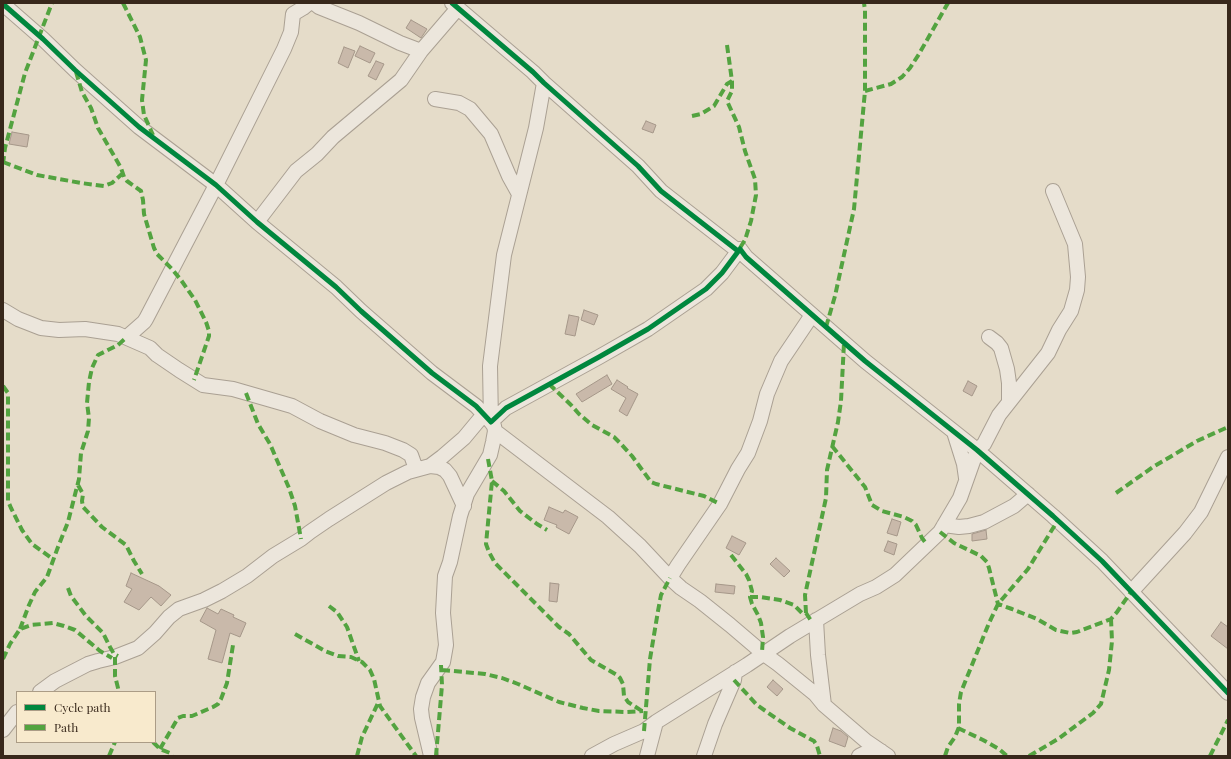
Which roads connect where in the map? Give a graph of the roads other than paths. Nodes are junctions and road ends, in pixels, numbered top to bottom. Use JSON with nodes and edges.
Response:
{"nodes":[{"id":1,"x":309,"y":3,"type":"edge"},
{"id":2,"x":314,"y":3,"type":"edge"},
{"id":3,"x":3,"y":4,"type":"edge"},
{"id":4,"x":455,"y":6,"type":"edge"},
{"id":5,"x":421,"y":51,"type":"junction"},
{"id":6,"x":544,"y":83,"type":"junction"},
{"id":7,"x":435,"y":99,"type":"dead end"},
{"id":8,"x":216,"y":185,"type":"junction"},
{"id":9,"x":1054,"y":191,"type":"dead end"},
{"id":10,"x":519,"y":194,"type":"junction"},
{"id":11,"x":257,"y":222,"type":"junction"},
{"id":12,"x":740,"y":248,"type":"junction"},
{"id":13,"x":3,"y":310,"type":"edge"},
{"id":14,"x":812,"y":315,"type":"junction"},
{"id":15,"x":127,"y":337,"type":"junction"},
{"id":16,"x":989,"y":337,"type":"dead end"},
{"id":17,"x":1010,"y":401,"type":"junction"},
{"id":18,"x":490,"y":422,"type":"junction"},
{"id":19,"x":954,"y":432,"type":"junction"},
{"id":20,"x":977,"y":450,"type":"junction"},
{"id":21,"x":1228,"y":456,"type":"edge"},
{"id":22,"x":430,"y":466,"type":"junction"},
{"id":23,"x":416,"y":469,"type":"junction"},
{"id":24,"x":966,"y":480,"type":"junction"},
{"id":25,"x":1028,"y":494,"type":"junction"},
{"id":26,"x":464,"y":506,"type":"junction"},
{"id":27,"x":944,"y":525,"type":"junction"},
{"id":28,"x":670,"y":578,"type":"junction"},
{"id":29,"x":1130,"y":592,"type":"junction"},
{"id":30,"x":816,"y":620,"type":"junction"},
{"id":31,"x":764,"y":654,"type":"junction"},
{"id":32,"x":735,"y":672,"type":"junction"},
{"id":33,"x":41,"y":691,"type":"edge"},
{"id":34,"x":1228,"y":693,"type":"edge"},
{"id":35,"x":824,"y":705,"type":"junction"},
{"id":36,"x":16,"y":713,"type":"edge"},
{"id":37,"x":656,"y":722,"type":"junction"},
{"id":38,"x":3,"y":730,"type":"edge"},
{"id":39,"x":885,"y":754,"type":"edge"},
{"id":40,"x":431,"y":756,"type":"edge"},
{"id":41,"x":592,"y":756,"type":"edge"},
{"id":42,"x":647,"y":756,"type":"edge"},
{"id":43,"x":704,"y":756,"type":"edge"},
{"id":44,"x":859,"y":756,"type":"edge"}],
"edges":[{"from":1,"to":8,"type":"street"},
{"from":2,"to":5,"type":"street"},
{"from":3,"to":8,"type":"street"},
{"from":4,"to":5,"type":"street"},
{"from":4,"to":6,"type":"street"},
{"from":5,"to":11,"type":"street"},
{"from":6,"to":10,"type":"street"},
{"from":6,"to":12,"type":"street"},
{"from":7,"to":10,"type":"street"},
{"from":8,"to":11,"type":"street"},
{"from":8,"to":15,"type":"street"},
{"from":9,"to":17,"type":"street"},
{"from":10,"to":18,"type":"street"},
{"from":11,"to":18,"type":"street"},
{"from":12,"to":14,"type":"street"},
{"from":12,"to":18,"type":"street"},
{"from":13,"to":15,"type":"street"},
{"from":14,"to":19,"type":"street"},
{"from":14,"to":28,"type":"street"},
{"from":15,"to":23,"type":"street"},
{"from":16,"to":17,"type":"street"},
{"from":17,"to":20,"type":"street"},
{"from":18,"to":22,"type":"street"},
{"from":18,"to":26,"type":"street"},
{"from":18,"to":28,"type":"street"},
{"from":19,"to":20,"type":"street"},
{"from":19,"to":24,"type":"street"},
{"from":20,"to":24,"type":"street"},
{"from":20,"to":25,"type":"street"},
{"from":21,"to":29,"type":"street"},
{"from":22,"to":23,"type":"street"},
{"from":22,"to":26,"type":"street"},
{"from":23,"to":33,"type":"street"},
{"from":24,"to":27,"type":"street"},
{"from":25,"to":27,"type":"street"},
{"from":25,"to":29,"type":"street"},
{"from":26,"to":40,"type":"street"},
{"from":27,"to":30,"type":"street"},
{"from":28,"to":31,"type":"street"},
{"from":29,"to":34,"type":"street"},
{"from":30,"to":31,"type":"street"},
{"from":30,"to":35,"type":"street"},
{"from":31,"to":32,"type":"street"},
{"from":31,"to":35,"type":"street"},
{"from":32,"to":37,"type":"street"},
{"from":32,"to":43,"type":"street"},
{"from":35,"to":39,"type":"street"},
{"from":36,"to":38,"type":"street"},
{"from":37,"to":41,"type":"street"},
{"from":37,"to":42,"type":"street"},
{"from":39,"to":44,"type":"street"}]}
